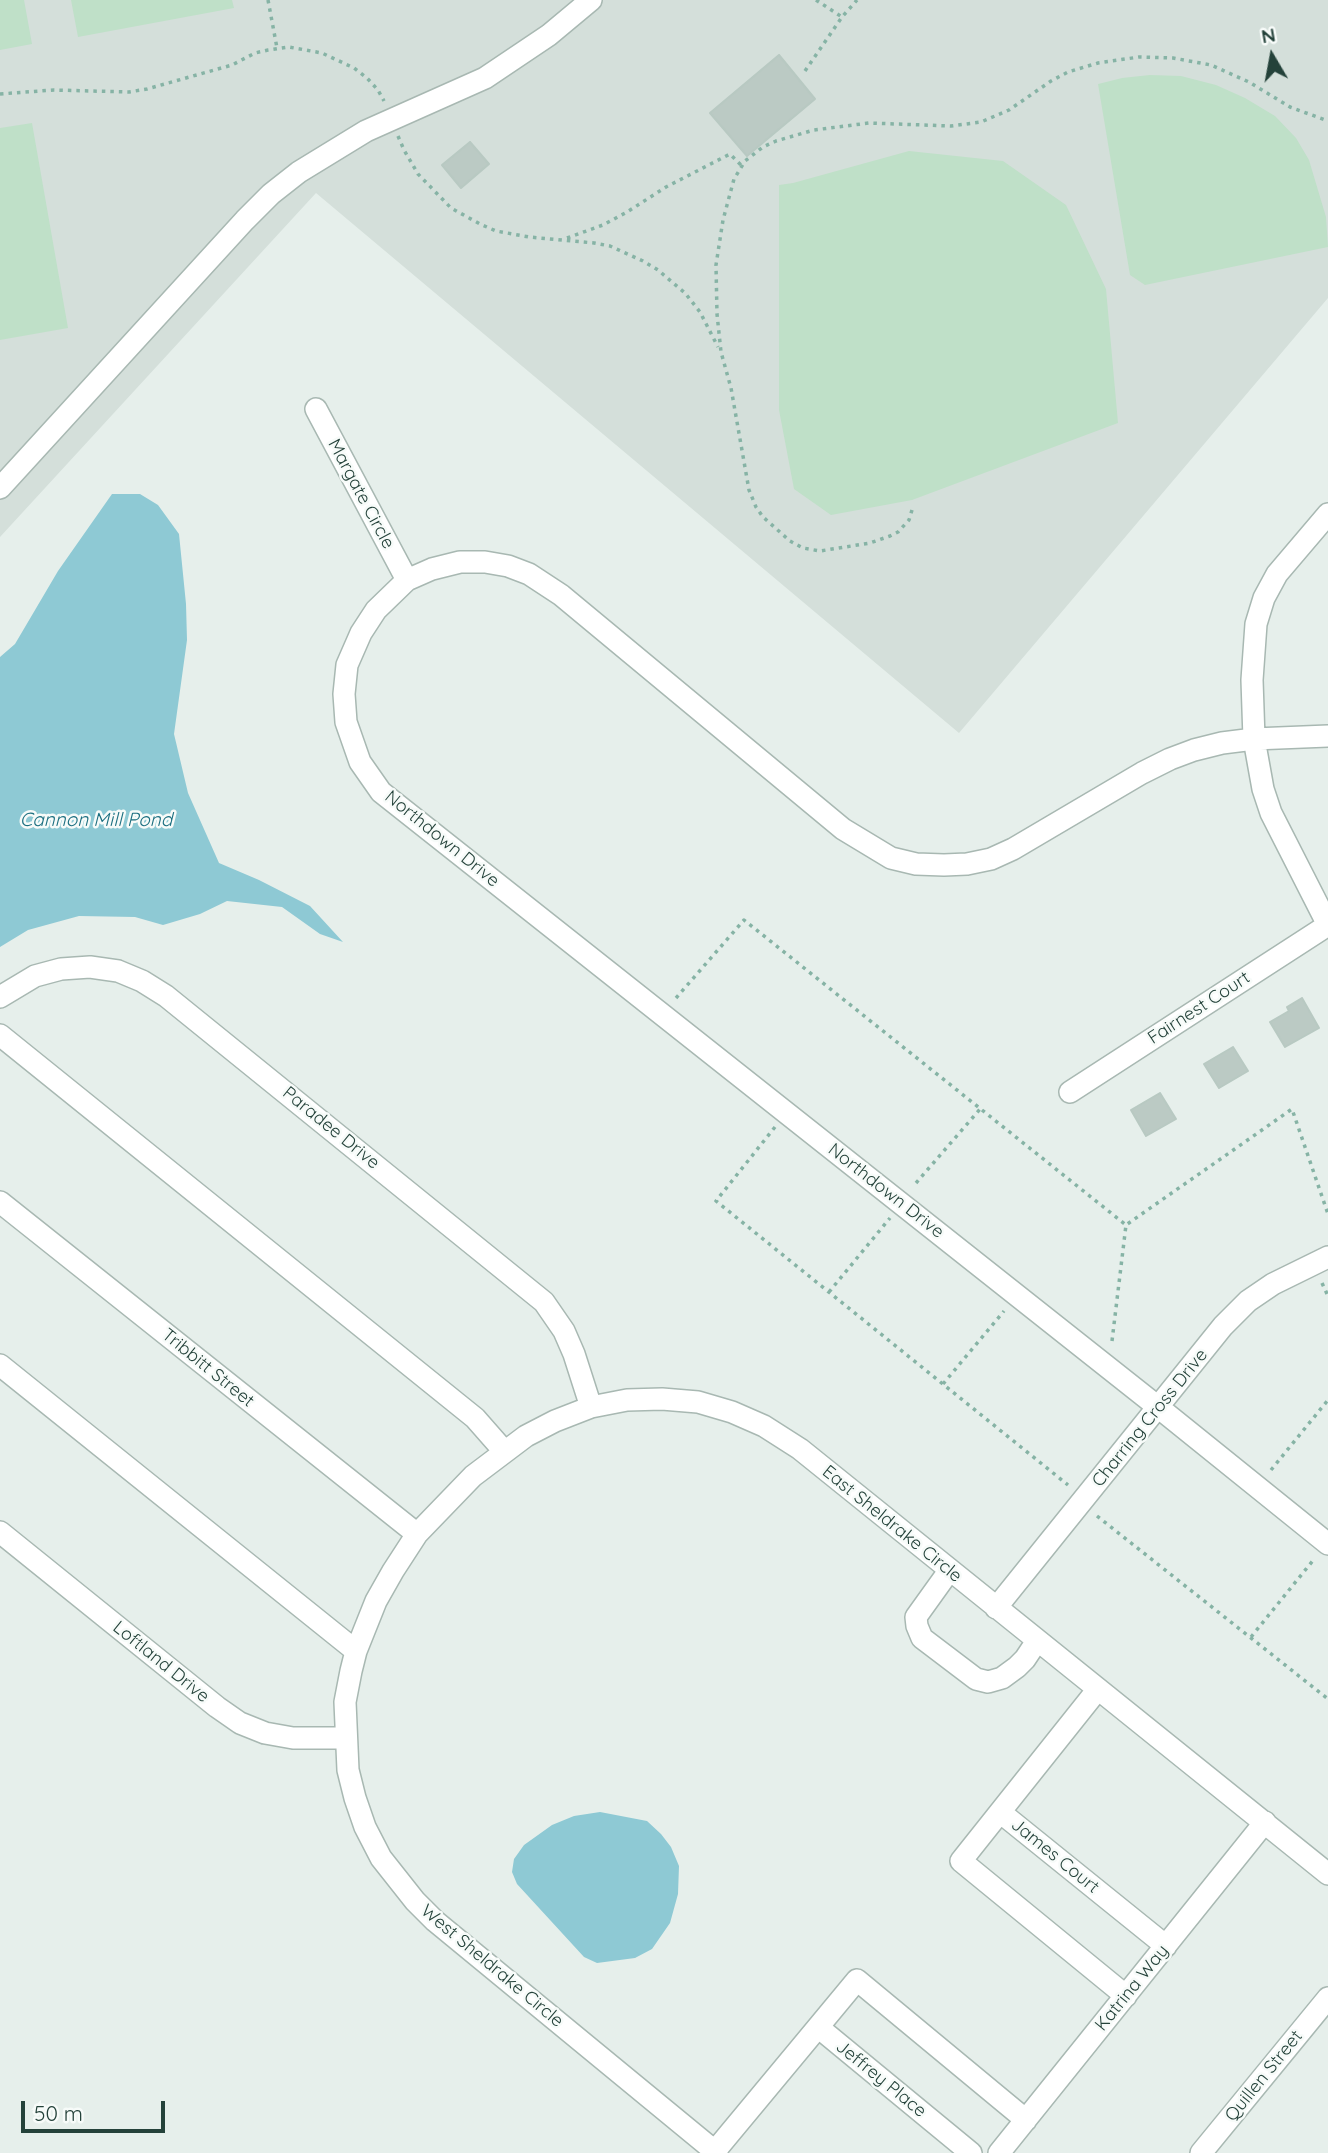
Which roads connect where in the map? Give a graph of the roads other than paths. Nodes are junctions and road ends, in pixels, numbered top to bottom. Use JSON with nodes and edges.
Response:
{"nodes":[{"id":1,"x":591,"y":0,"type":"edge"},
{"id":2,"x":316,"y":409,"type":"dead end"},
{"id":3,"x":0,"y":488,"type":"edge"},
{"id":4,"x":1328,"y":514,"type":"edge"},
{"id":5,"x":407,"y":580,"type":"junction"},
{"id":6,"x":1328,"y":736,"type":"edge"},
{"id":7,"x":1254,"y":739,"type":"junction"},
{"id":8,"x":1328,"y":925,"type":"edge"},
{"id":9,"x":0,"y":997,"type":"edge"},
{"id":10,"x":0,"y":1035,"type":"edge"},
{"id":11,"x":1070,"y":1092,"type":"dead end"},
{"id":12,"x":0,"y":1202,"type":"edge"},
{"id":13,"x":1328,"y":1257,"type":"edge"},
{"id":14,"x":0,"y":1364,"type":"edge"},
{"id":15,"x":591,"y":1406,"type":"junction"},
{"id":16,"x":1158,"y":1407,"type":"junction"},
{"id":17,"x":504,"y":1451,"type":"junction"},
{"id":18,"x":0,"y":1532,"type":"edge"},
{"id":19,"x":417,"y":1534,"type":"junction"},
{"id":20,"x":1321,"y":1551,"type":"edge"},
{"id":21,"x":949,"y":1571,"type":"junction"},
{"id":22,"x":996,"y":1608,"type":"junction"},
{"id":23,"x":1037,"y":1641,"type":"junction"},
{"id":24,"x":356,"y":1651,"type":"junction"},
{"id":25,"x":1098,"y":1689,"type":"junction"},
{"id":26,"x":345,"y":1738,"type":"junction"},
{"id":27,"x":1000,"y":1812,"type":"junction"},
{"id":28,"x":1265,"y":1822,"type":"junction"},
{"id":29,"x":1328,"y":1874,"type":"edge"},
{"id":30,"x":1166,"y":1946,"type":"junction"},
{"id":31,"x":1126,"y":1996,"type":"junction"},
{"id":32,"x":1328,"y":1998,"type":"edge"},
{"id":33,"x":818,"y":2027,"type":"junction"},
{"id":34,"x":1026,"y":2120,"type":"junction"},
{"id":35,"x":716,"y":2152,"type":"edge"},
{"id":36,"x":971,"y":2153,"type":"edge"},
{"id":37,"x":999,"y":2153,"type":"edge"},
{"id":38,"x":1201,"y":2153,"type":"edge"}],
"edges":[{"from":1,"to":3,"type":"street"},
{"from":2,"to":5,"type":"street","name":"Margate Circle"},
{"from":4,"to":7,"type":"street"},
{"from":5,"to":7,"type":"street","name":"Northdown Drive"},
{"from":5,"to":16,"type":"street","name":"Northdown Drive"},
{"from":6,"to":7,"type":"street","name":"Northdown Drive"},
{"from":7,"to":8,"type":"street"},
{"from":8,"to":11,"type":"street","name":"Fairnest Court"},
{"from":9,"to":15,"type":"street","name":"Paradee Drive"},
{"from":10,"to":17,"type":"street"},
{"from":12,"to":19,"type":"street","name":"Tribbitt Street"},
{"from":13,"to":16,"type":"street","name":"Charring Cross Drive"},
{"from":14,"to":24,"type":"street"},
{"from":15,"to":17,"type":"street","name":"East Sheldrake Circle"},
{"from":15,"to":21,"type":"street","name":"East Sheldrake Circle"},
{"from":16,"to":20,"type":"street","name":"Northdown Drive"},
{"from":16,"to":22,"type":"street","name":"Charring Cross Drive"},
{"from":17,"to":19,"type":"street","name":"East Sheldrake Circle"},
{"from":18,"to":26,"type":"street","name":"Loftland Drive"},
{"from":19,"to":24,"type":"street","name":"West Sheldrake Circle"},
{"from":21,"to":22,"type":"street","name":"East Sheldrake Circle"},
{"from":21,"to":23,"type":"street"},
{"from":22,"to":23,"type":"street","name":"East Sheldrake Circle"},
{"from":23,"to":25,"type":"street","name":"East Sheldrake Circle"},
{"from":24,"to":26,"type":"street","name":"West Sheldrake Circle"},
{"from":25,"to":27,"type":"street","name":"James Court"},
{"from":25,"to":28,"type":"street","name":"East Sheldrake Circle"},
{"from":26,"to":35,"type":"street","name":"West Sheldrake Circle"},
{"from":27,"to":30,"type":"street","name":"James Court"},
{"from":27,"to":31,"type":"street"},
{"from":28,"to":29,"type":"street","name":"East Sheldrake Circle"},
{"from":28,"to":30,"type":"street","name":"Katrina Way"},
{"from":30,"to":31,"type":"street","name":"Katrina Way"},
{"from":31,"to":34,"type":"street","name":"Katrina Way"},
{"from":32,"to":38,"type":"street","name":"Quillen Street"},
{"from":33,"to":34,"type":"street"},
{"from":33,"to":35,"type":"street","name":"Jeffrey Place"},
{"from":33,"to":36,"type":"street","name":"Jeffrey Place"},
{"from":34,"to":37,"type":"street","name":"Katrina Way"}]}
